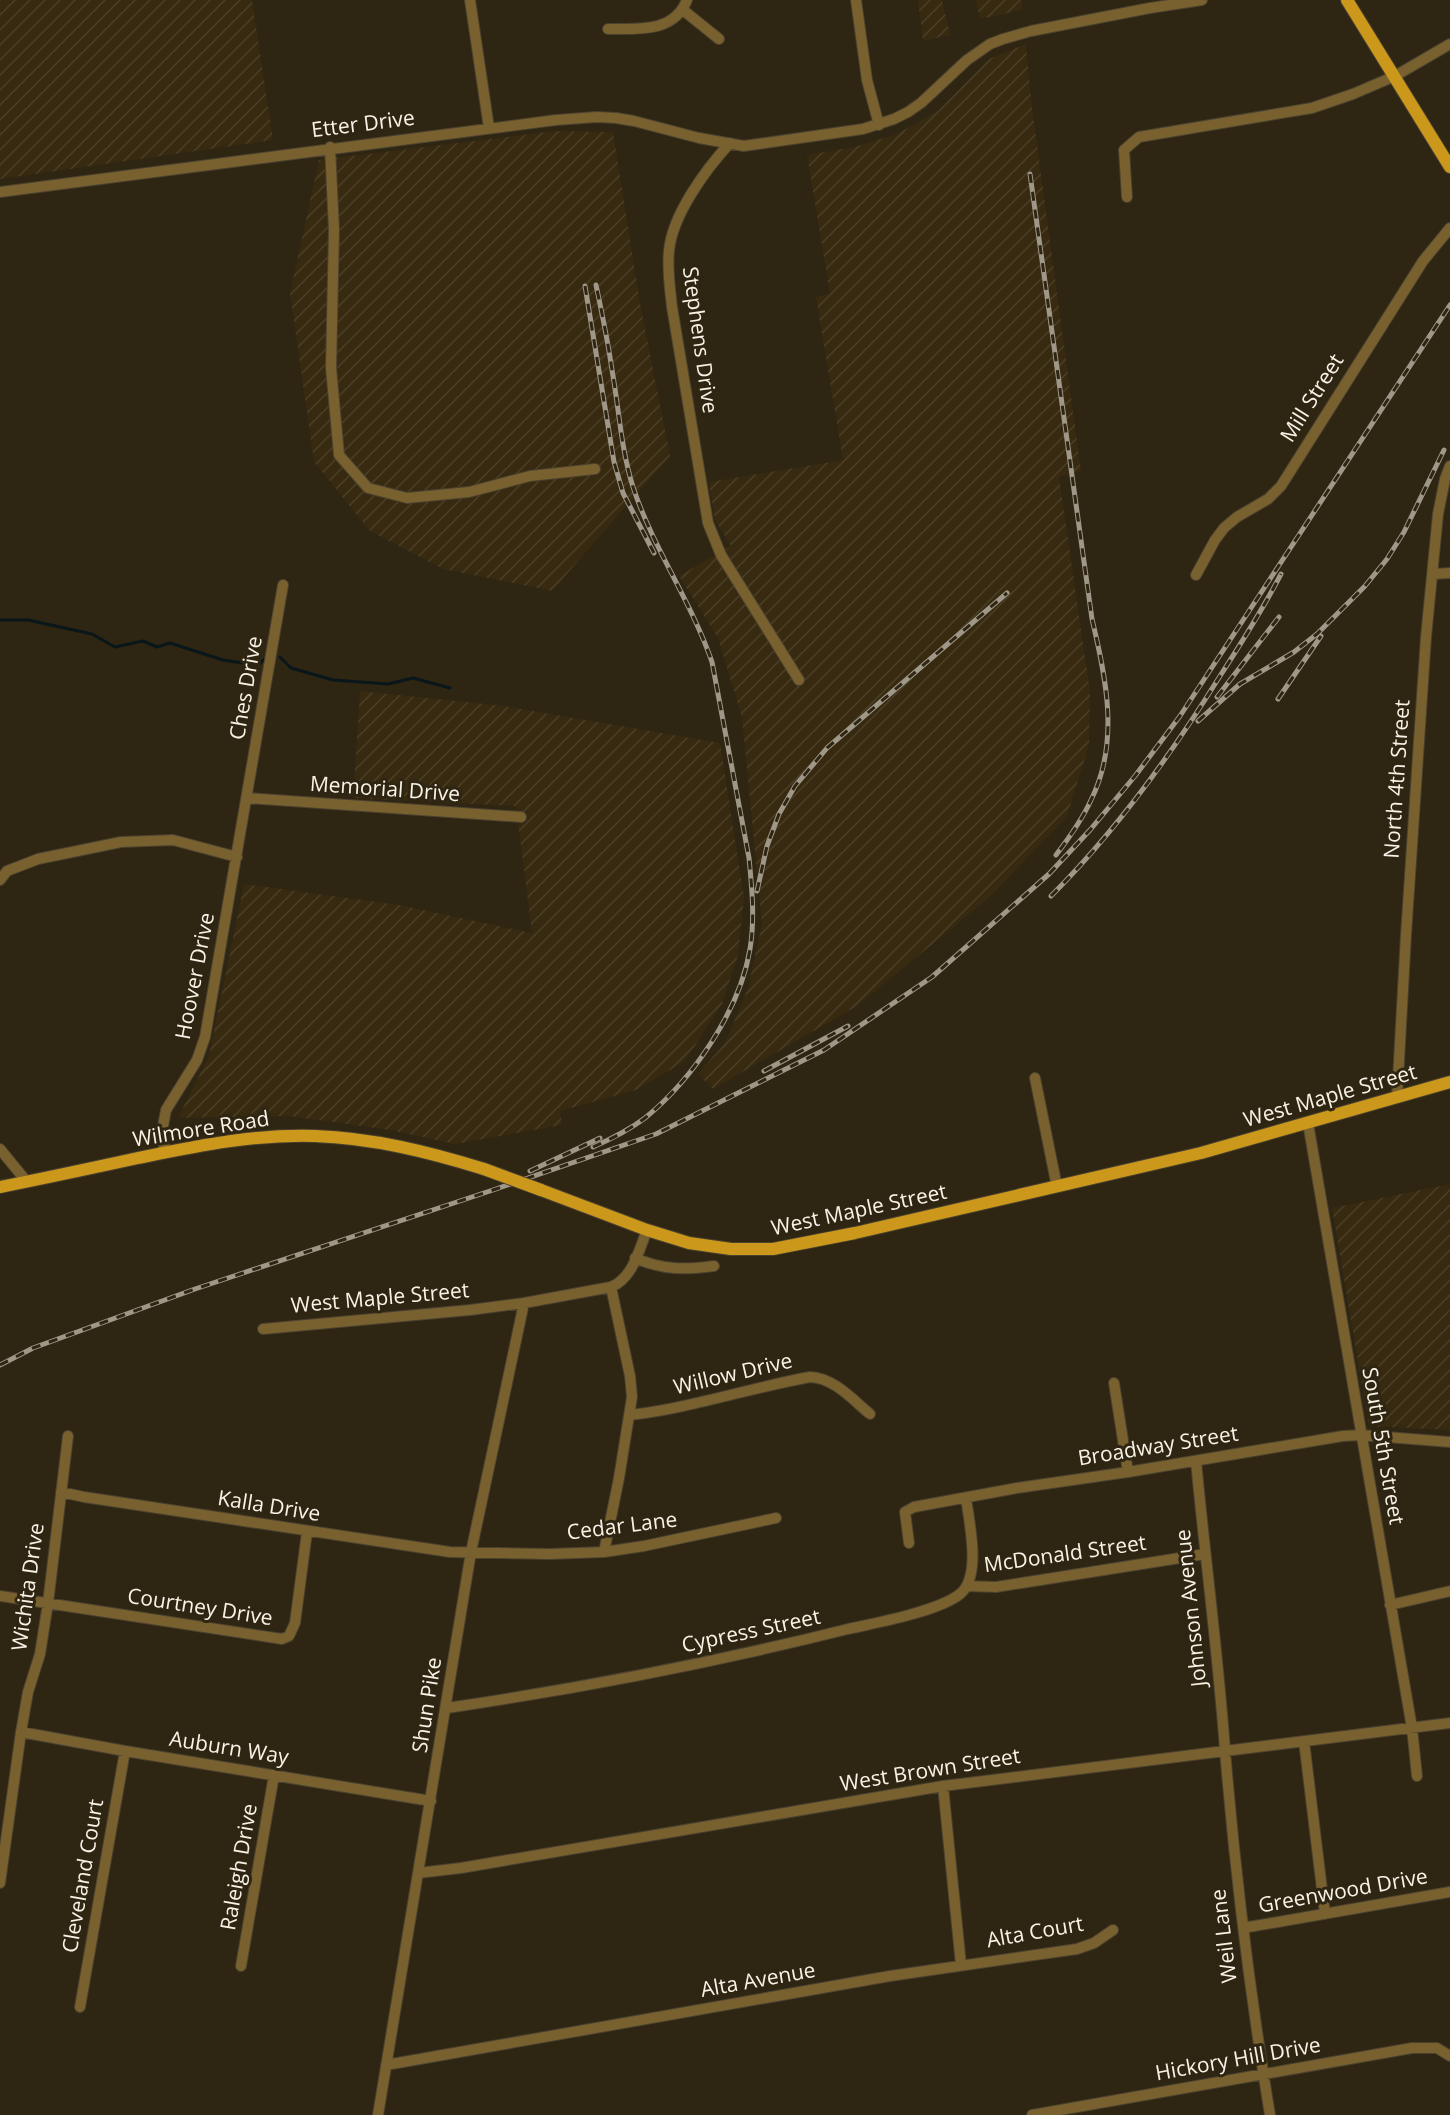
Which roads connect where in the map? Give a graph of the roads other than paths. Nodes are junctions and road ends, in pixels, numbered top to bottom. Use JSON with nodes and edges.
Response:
{"nodes":[{"id":1,"x":470,"y":0,"type":"edge"},
{"id":2,"x":856,"y":0,"type":"edge"},
{"id":3,"x":1202,"y":0,"type":"edge"},
{"id":4,"x":1347,"y":0,"type":"edge"},
{"id":5,"x":685,"y":5,"type":"edge"},
{"id":6,"x":608,"y":29,"type":"dead end"},
{"id":7,"x":719,"y":39,"type":"dead end"},
{"id":8,"x":1450,"y":44,"type":"edge"},
{"id":9,"x":1395,"y":76,"type":"junction"},
{"id":10,"x":879,"y":125,"type":"junction"},
{"id":11,"x":489,"y":128,"type":"junction"},
{"id":12,"x":730,"y":143,"type":"junction"},
{"id":13,"x":330,"y":147,"type":"junction"},
{"id":14,"x":1450,"y":167,"type":"edge"},
{"id":15,"x":0,"y":192,"type":"edge"},
{"id":16,"x":1127,"y":197,"type":"dead end"},
{"id":17,"x":1450,"y":228,"type":"edge"},
{"id":18,"x":1450,"y":466,"type":"edge"},
{"id":19,"x":595,"y":469,"type":"dead end"},
{"id":20,"x":1450,"y":573,"type":"edge"},
{"id":21,"x":1433,"y":574,"type":"junction"},
{"id":22,"x":1196,"y":575,"type":"dead end"},
{"id":23,"x":283,"y":585,"type":"dead end"},
{"id":24,"x":799,"y":680,"type":"dead end"},
{"id":25,"x":247,"y":798,"type":"junction"},
{"id":26,"x":521,"y":817,"type":"dead end"},
{"id":27,"x":237,"y":857,"type":"junction"},
{"id":28,"x":0,"y":880,"type":"edge"},
{"id":29,"x":1035,"y":1078,"type":"dead end"},
{"id":30,"x":1450,"y":1082,"type":"edge"},
{"id":31,"x":1397,"y":1097,"type":"junction"},
{"id":32,"x":1308,"y":1123,"type":"junction"},
{"id":33,"x":0,"y":1149,"type":"edge"},
{"id":34,"x":164,"y":1153,"type":"junction"},
{"id":35,"x":27,"y":1182,"type":"junction"},
{"id":36,"x":0,"y":1187,"type":"edge"},
{"id":37,"x":1057,"y":1187,"type":"junction"},
{"id":38,"x":647,"y":1230,"type":"junction"},
{"id":39,"x":636,"y":1258,"type":"junction"},
{"id":40,"x":714,"y":1266,"type":"dead end"},
{"id":41,"x":611,"y":1287,"type":"junction"},
{"id":42,"x":524,"y":1303,"type":"junction"},
{"id":43,"x":263,"y":1329,"type":"dead end"},
{"id":44,"x":1114,"y":1383,"type":"dead end"},
{"id":45,"x":870,"y":1414,"type":"dead end"},
{"id":46,"x":630,"y":1415,"type":"junction"},
{"id":47,"x":1361,"y":1435,"type":"junction"},
{"id":48,"x":68,"y":1436,"type":"dead end"},
{"id":49,"x":1450,"y":1442,"type":"edge"},
{"id":50,"x":1196,"y":1461,"type":"junction"},
{"id":51,"x":1128,"y":1472,"type":"junction"},
{"id":52,"x":61,"y":1492,"type":"junction"},
{"id":53,"x":966,"y":1497,"type":"junction"},
{"id":54,"x":776,"y":1518,"type":"dead end"},
{"id":55,"x":307,"y":1532,"type":"junction"},
{"id":56,"x":909,"y":1543,"type":"dead end"},
{"id":57,"x":471,"y":1552,"type":"junction"},
{"id":58,"x":604,"y":1552,"type":"junction"},
{"id":59,"x":1204,"y":1554,"type":"junction"},
{"id":60,"x":967,"y":1586,"type":"junction"},
{"id":61,"x":1450,"y":1591,"type":"edge"},
{"id":62,"x":0,"y":1596,"type":"edge"},
{"id":63,"x":48,"y":1603,"type":"junction"},
{"id":64,"x":1390,"y":1605,"type":"junction"},
{"id":65,"x":447,"y":1708,"type":"junction"},
{"id":66,"x":1450,"y":1723,"type":"edge"},
{"id":67,"x":1412,"y":1728,"type":"junction"},
{"id":68,"x":21,"y":1731,"type":"junction"},
{"id":69,"x":1304,"y":1741,"type":"junction"},
{"id":70,"x":125,"y":1751,"type":"junction"},
{"id":71,"x":1226,"y":1751,"type":"junction"},
{"id":72,"x":274,"y":1775,"type":"junction"},
{"id":73,"x":1417,"y":1776,"type":"dead end"},
{"id":74,"x":943,"y":1786,"type":"junction"},
{"id":75,"x":431,"y":1801,"type":"junction"},
{"id":76,"x":418,"y":1873,"type":"junction"},
{"id":77,"x":0,"y":1883,"type":"edge"},
{"id":78,"x":1450,"y":1892,"type":"edge"},
{"id":79,"x":1325,"y":1914,"type":"junction"},
{"id":80,"x":1243,"y":1928,"type":"junction"},
{"id":81,"x":1113,"y":1930,"type":"dead end"},
{"id":82,"x":961,"y":1965,"type":"junction"},
{"id":83,"x":241,"y":1966,"type":"dead end"},
{"id":84,"x":80,"y":2007,"type":"dead end"},
{"id":85,"x":1450,"y":2056,"type":"edge"},
{"id":86,"x":386,"y":2065,"type":"junction"},
{"id":87,"x":1263,"y":2074,"type":"junction"},
{"id":88,"x":378,"y":2115,"type":"edge"},
{"id":89,"x":1032,"y":2115,"type":"edge"},
{"id":90,"x":1270,"y":2115,"type":"edge"}],
"edges":[{"from":1,"to":11,"type":"street"},
{"from":2,"to":10,"type":"street"},
{"from":3,"to":10,"type":"street"},
{"from":4,"to":9,"type":"main road"},
{"from":5,"to":6,"type":"street"},
{"from":5,"to":7,"type":"street"},
{"from":8,"to":9,"type":"street"},
{"from":9,"to":14,"type":"main road"},
{"from":9,"to":16,"type":"street"},
{"from":10,"to":12,"type":"street"},
{"from":11,"to":12,"type":"street","name":"Etter Drive"},
{"from":11,"to":13,"type":"street","name":"Etter Drive"},
{"from":12,"to":24,"type":"street","name":"Stephens Drive"},
{"from":13,"to":15,"type":"street","name":"Etter Drive"},
{"from":13,"to":19,"type":"street"},
{"from":17,"to":22,"type":"street","name":"Mill Street"},
{"from":18,"to":21,"type":"street","name":"North 4th Street"},
{"from":20,"to":21,"type":"street"},
{"from":21,"to":31,"type":"street","name":"North 4th Street"},
{"from":23,"to":25,"type":"street","name":"Ches Drive"},
{"from":25,"to":26,"type":"street","name":"Memorial Drive"},
{"from":25,"to":27,"type":"street","name":"Hoover Drive"},
{"from":27,"to":28,"type":"street"},
{"from":27,"to":34,"type":"street","name":"Hoover Drive"},
{"from":29,"to":37,"type":"street"},
{"from":30,"to":31,"type":"main road","name":"West Maple Street"},
{"from":31,"to":32,"type":"main road","name":"West Maple Street"},
{"from":32,"to":37,"type":"main road","name":"West Maple Street"},
{"from":32,"to":47,"type":"street","name":"South 5th Street"},
{"from":33,"to":35,"type":"street"},
{"from":34,"to":35,"type":"main road","name":"Wilmore Road"},
{"from":34,"to":38,"type":"main road","name":"Wilmore Road","bridge":true},
{"from":35,"to":36,"type":"main road","name":"Wilmore Road"},
{"from":37,"to":38,"type":"main road","name":"West Maple Street"},
{"from":38,"to":39,"type":"street"},
{"from":39,"to":40,"type":"street"},
{"from":39,"to":41,"type":"street"},
{"from":41,"to":42,"type":"street","name":"West Maple Street"},
{"from":41,"to":46,"type":"street"},
{"from":42,"to":43,"type":"street","name":"West Maple Street"},
{"from":42,"to":57,"type":"street","name":"Shun Pike"},
{"from":44,"to":51,"type":"street"},
{"from":45,"to":46,"type":"street","name":"Willow Drive"},
{"from":46,"to":58,"type":"street"},
{"from":47,"to":49,"type":"street","name":"Broadway Street"},
{"from":47,"to":50,"type":"street","name":"Broadway Street"},
{"from":47,"to":64,"type":"street","name":"South 5th Street"},
{"from":48,"to":52,"type":"street","name":"Wichita Drive"},
{"from":50,"to":51,"type":"street","name":"Broadway Street"},
{"from":50,"to":59,"type":"street","name":"Johnson Avenue"},
{"from":51,"to":53,"type":"street","name":"Broadway Street"},
{"from":52,"to":55,"type":"street","name":"Kalla Drive"},
{"from":52,"to":63,"type":"street","name":"Wichita Drive"},
{"from":53,"to":56,"type":"street","name":"Broadway Street"},
{"from":53,"to":60,"type":"street"},
{"from":54,"to":58,"type":"street","name":"Cedar Lane"},
{"from":55,"to":57,"type":"street","name":"Kalla Drive"},
{"from":55,"to":63,"type":"street","name":"Courtney Drive"},
{"from":57,"to":58,"type":"street","name":"Cedar Lane"},
{"from":57,"to":65,"type":"street","name":"Shun Pike"},
{"from":59,"to":60,"type":"street","name":"McDonald Street"},
{"from":59,"to":71,"type":"street","name":"Johnson Avenue"},
{"from":60,"to":65,"type":"street","name":"Cypress Street"},
{"from":61,"to":64,"type":"street"},
{"from":62,"to":63,"type":"street","name":"Courtney Drive"},
{"from":63,"to":68,"type":"street","name":"Wichita Drive"},
{"from":64,"to":67,"type":"street","name":"South 5th Street"},
{"from":65,"to":75,"type":"street","name":"Shun Pike"},
{"from":66,"to":67,"type":"street","name":"West Brown Street"},
{"from":67,"to":69,"type":"street","name":"West Brown Street"},
{"from":67,"to":73,"type":"street","name":"South 5th Street"},
{"from":68,"to":70,"type":"street","name":"Auburn Way"},
{"from":68,"to":77,"type":"street","name":"Wichita Drive"},
{"from":69,"to":71,"type":"street","name":"West Brown Street"},
{"from":69,"to":79,"type":"street"},
{"from":70,"to":72,"type":"street","name":"Auburn Way"},
{"from":70,"to":84,"type":"street","name":"Cleveland Court"},
{"from":71,"to":74,"type":"street","name":"West Brown Street"},
{"from":71,"to":80,"type":"street","name":"Weil Lane"},
{"from":72,"to":75,"type":"street","name":"Auburn Way"},
{"from":72,"to":83,"type":"street","name":"Raleigh Drive"},
{"from":74,"to":76,"type":"street","name":"West Brown Street"},
{"from":74,"to":82,"type":"street"},
{"from":75,"to":76,"type":"street","name":"Shun Pike"},
{"from":76,"to":86,"type":"street","name":"Shun Pike"},
{"from":78,"to":79,"type":"street","name":"Greenwood Drive"},
{"from":79,"to":80,"type":"street","name":"Greenwood Drive"},
{"from":80,"to":87,"type":"street","name":"Weil Lane"},
{"from":81,"to":82,"type":"street","name":"Alta Court"},
{"from":82,"to":86,"type":"street","name":"Alta Avenue"},
{"from":85,"to":87,"type":"street","name":"Hickory Hill Drive"},
{"from":86,"to":88,"type":"street","name":"Shun Pike"},
{"from":87,"to":89,"type":"street","name":"Hickory Hill Drive"},
{"from":87,"to":90,"type":"street","name":"Weil Lane"}]}
